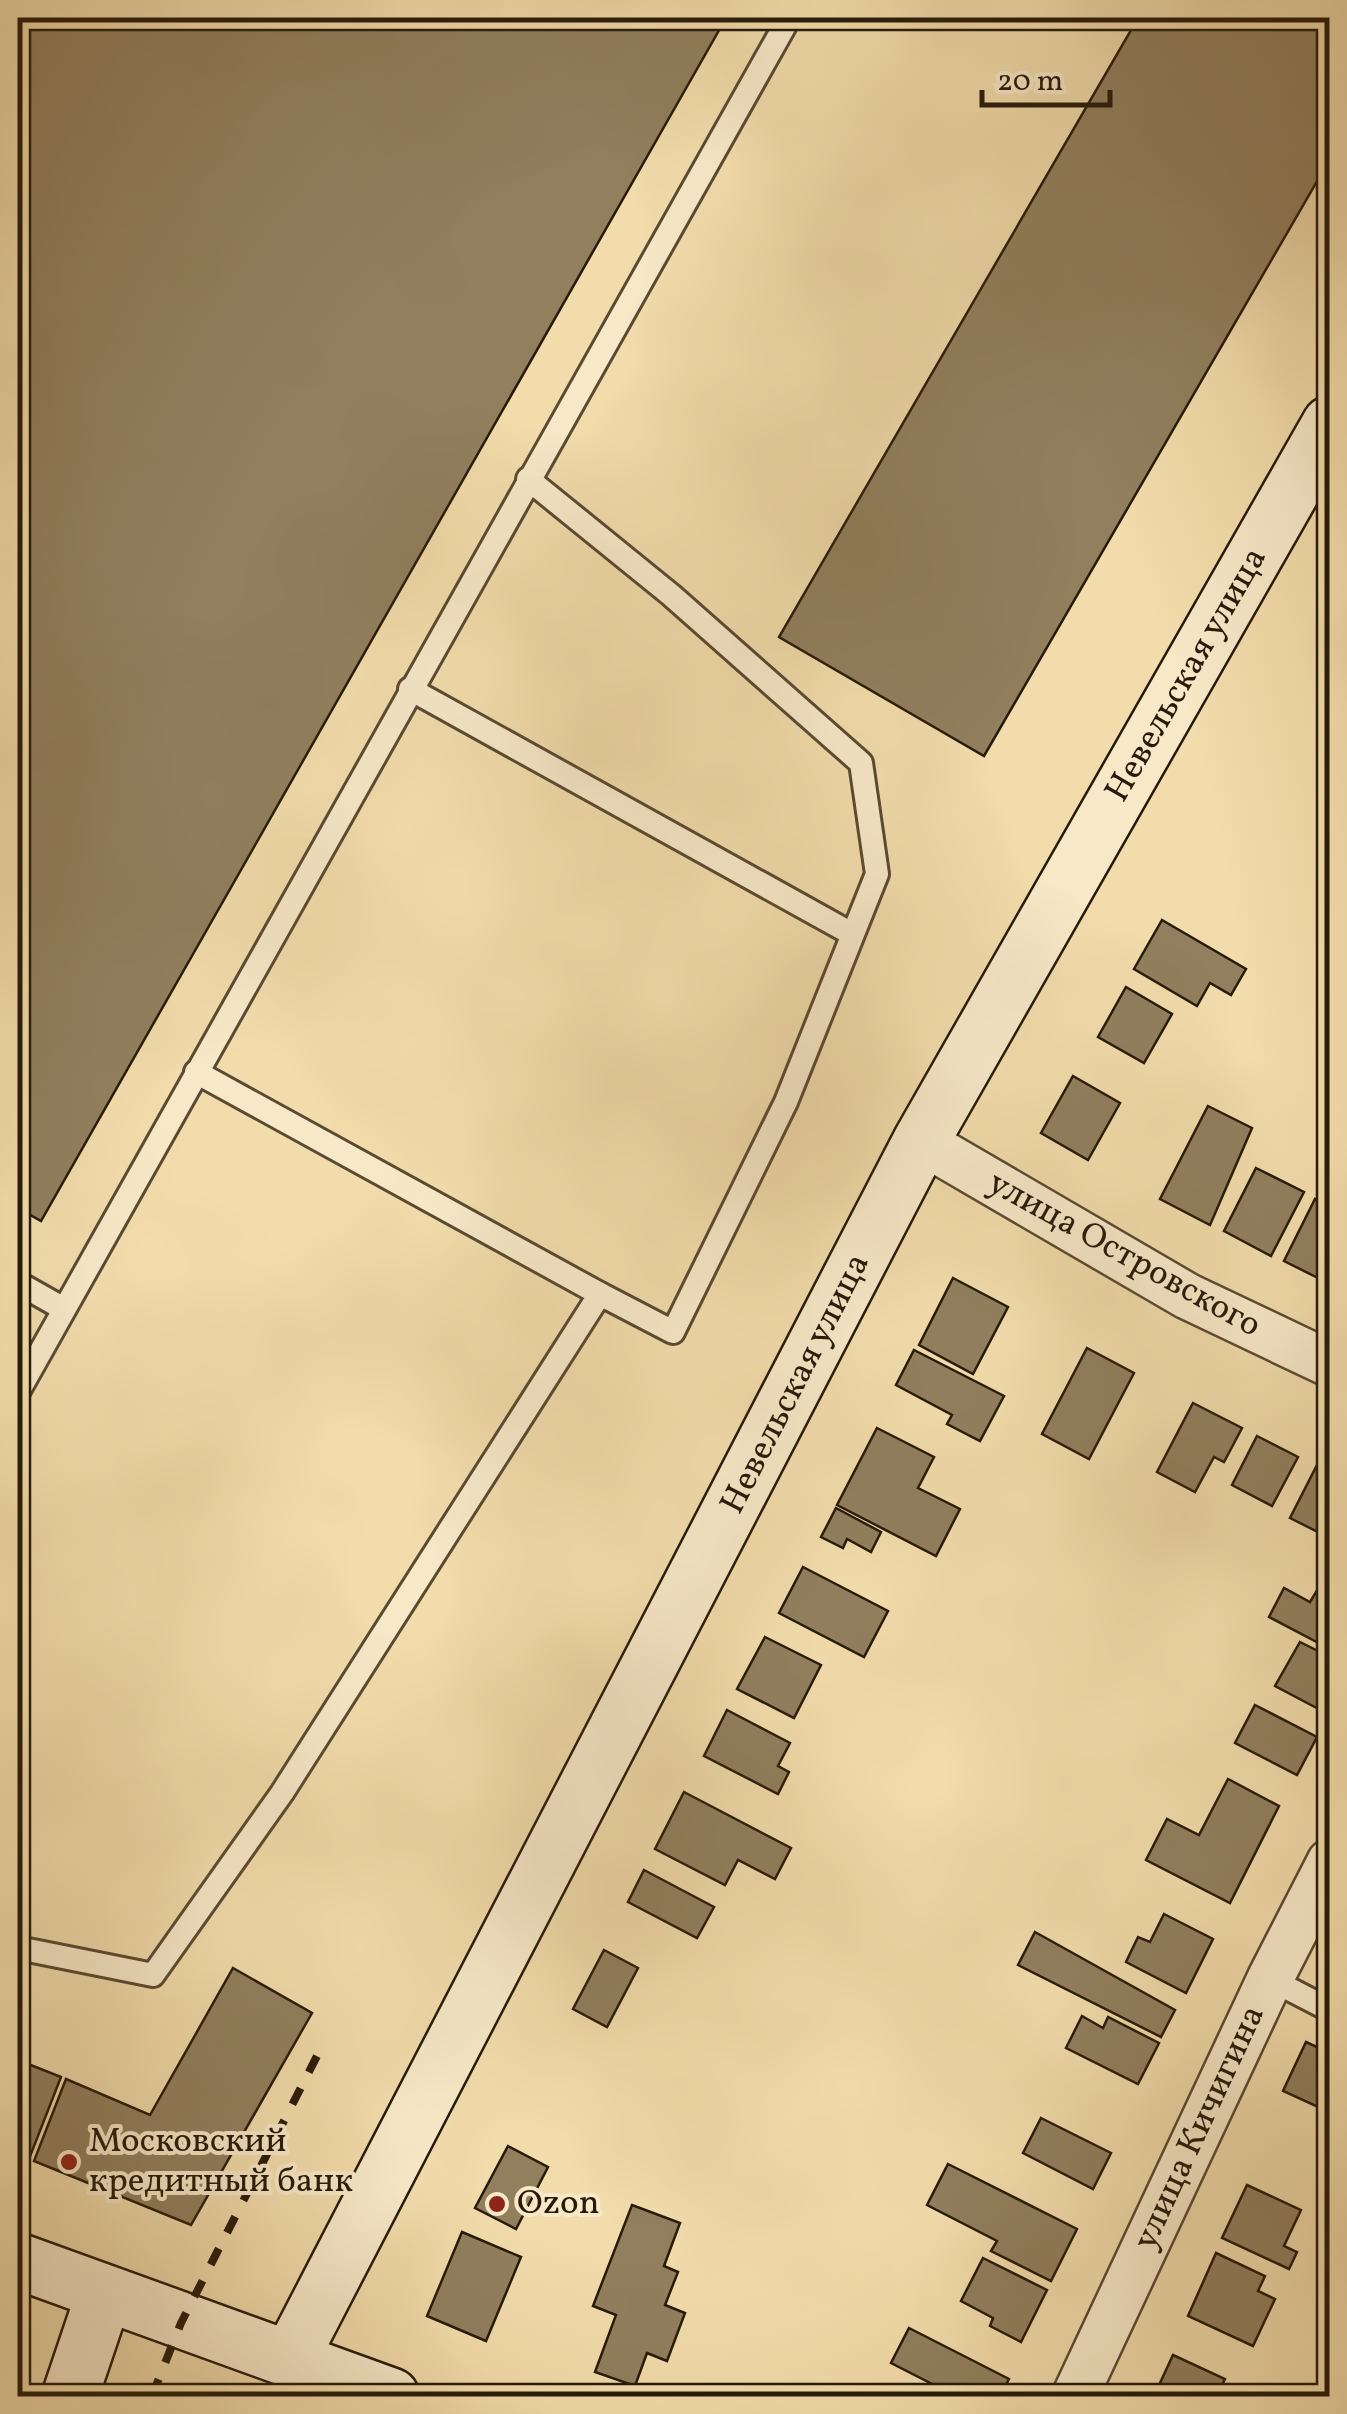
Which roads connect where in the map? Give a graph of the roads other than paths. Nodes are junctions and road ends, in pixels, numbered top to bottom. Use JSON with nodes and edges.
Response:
{"nodes":[{"id":1,"x":789,"y":18,"type":"edge"},
{"id":2,"x":1330,"y":424,"type":"edge"},
{"id":3,"x":528,"y":479,"type":"junction"},
{"id":4,"x":410,"y":689,"type":"junction"},
{"id":5,"x":852,"y":934,"type":"junction"},
{"id":6,"x":196,"y":1072,"type":"junction"},
{"id":7,"x":921,"y":1141,"type":"junction"},
{"id":8,"x":18,"y":1283,"type":"edge"},
{"id":9,"x":600,"y":1294,"type":"junction"},
{"id":10,"x":64,"y":1309,"type":"junction"},
{"id":11,"x":1330,"y":1364,"type":"edge"},
{"id":12,"x":18,"y":1392,"type":"edge"},
{"id":13,"x":1330,"y":1862,"type":"edge"},
{"id":14,"x":18,"y":1948,"type":"edge"},
{"id":15,"x":1270,"y":1979,"type":"junction"},
{"id":16,"x":1330,"y":2010,"type":"edge"},
{"id":17,"x":18,"y":2261,"type":"edge"},
{"id":18,"x":104,"y":2295,"type":"junction"},
{"id":19,"x":290,"y":2359,"type":"junction"},
{"id":20,"x":70,"y":2396,"type":"edge"},
{"id":21,"x":390,"y":2396,"type":"edge"},
{"id":22,"x":1076,"y":2396,"type":"edge"}],
"edges":[{"from":1,"to":3,"type":"lane"},
{"from":2,"to":7,"type":"street","name":"Невельская улица"},
{"from":3,"to":4,"type":"lane"},
{"from":3,"to":5,"type":"lane"},
{"from":4,"to":5,"type":"lane"},
{"from":4,"to":6,"type":"lane"},
{"from":5,"to":9,"type":"lane"},
{"from":6,"to":9,"type":"lane"},
{"from":6,"to":10,"type":"lane"},
{"from":7,"to":11,"type":"street","name":"улица Островского"},
{"from":7,"to":19,"type":"street","name":"Невельская улица"},
{"from":8,"to":10,"type":"lane"},
{"from":9,"to":14,"type":"lane"},
{"from":10,"to":12,"type":"lane"},
{"from":13,"to":15,"type":"street","name":"улица Кичигина"},
{"from":15,"to":16,"type":"lane"},
{"from":15,"to":22,"type":"street","name":"улица Кичигина"},
{"from":17,"to":18,"type":"street"},
{"from":18,"to":19,"type":"street"},
{"from":18,"to":20,"type":"street"},
{"from":19,"to":21,"type":"street"}]}
